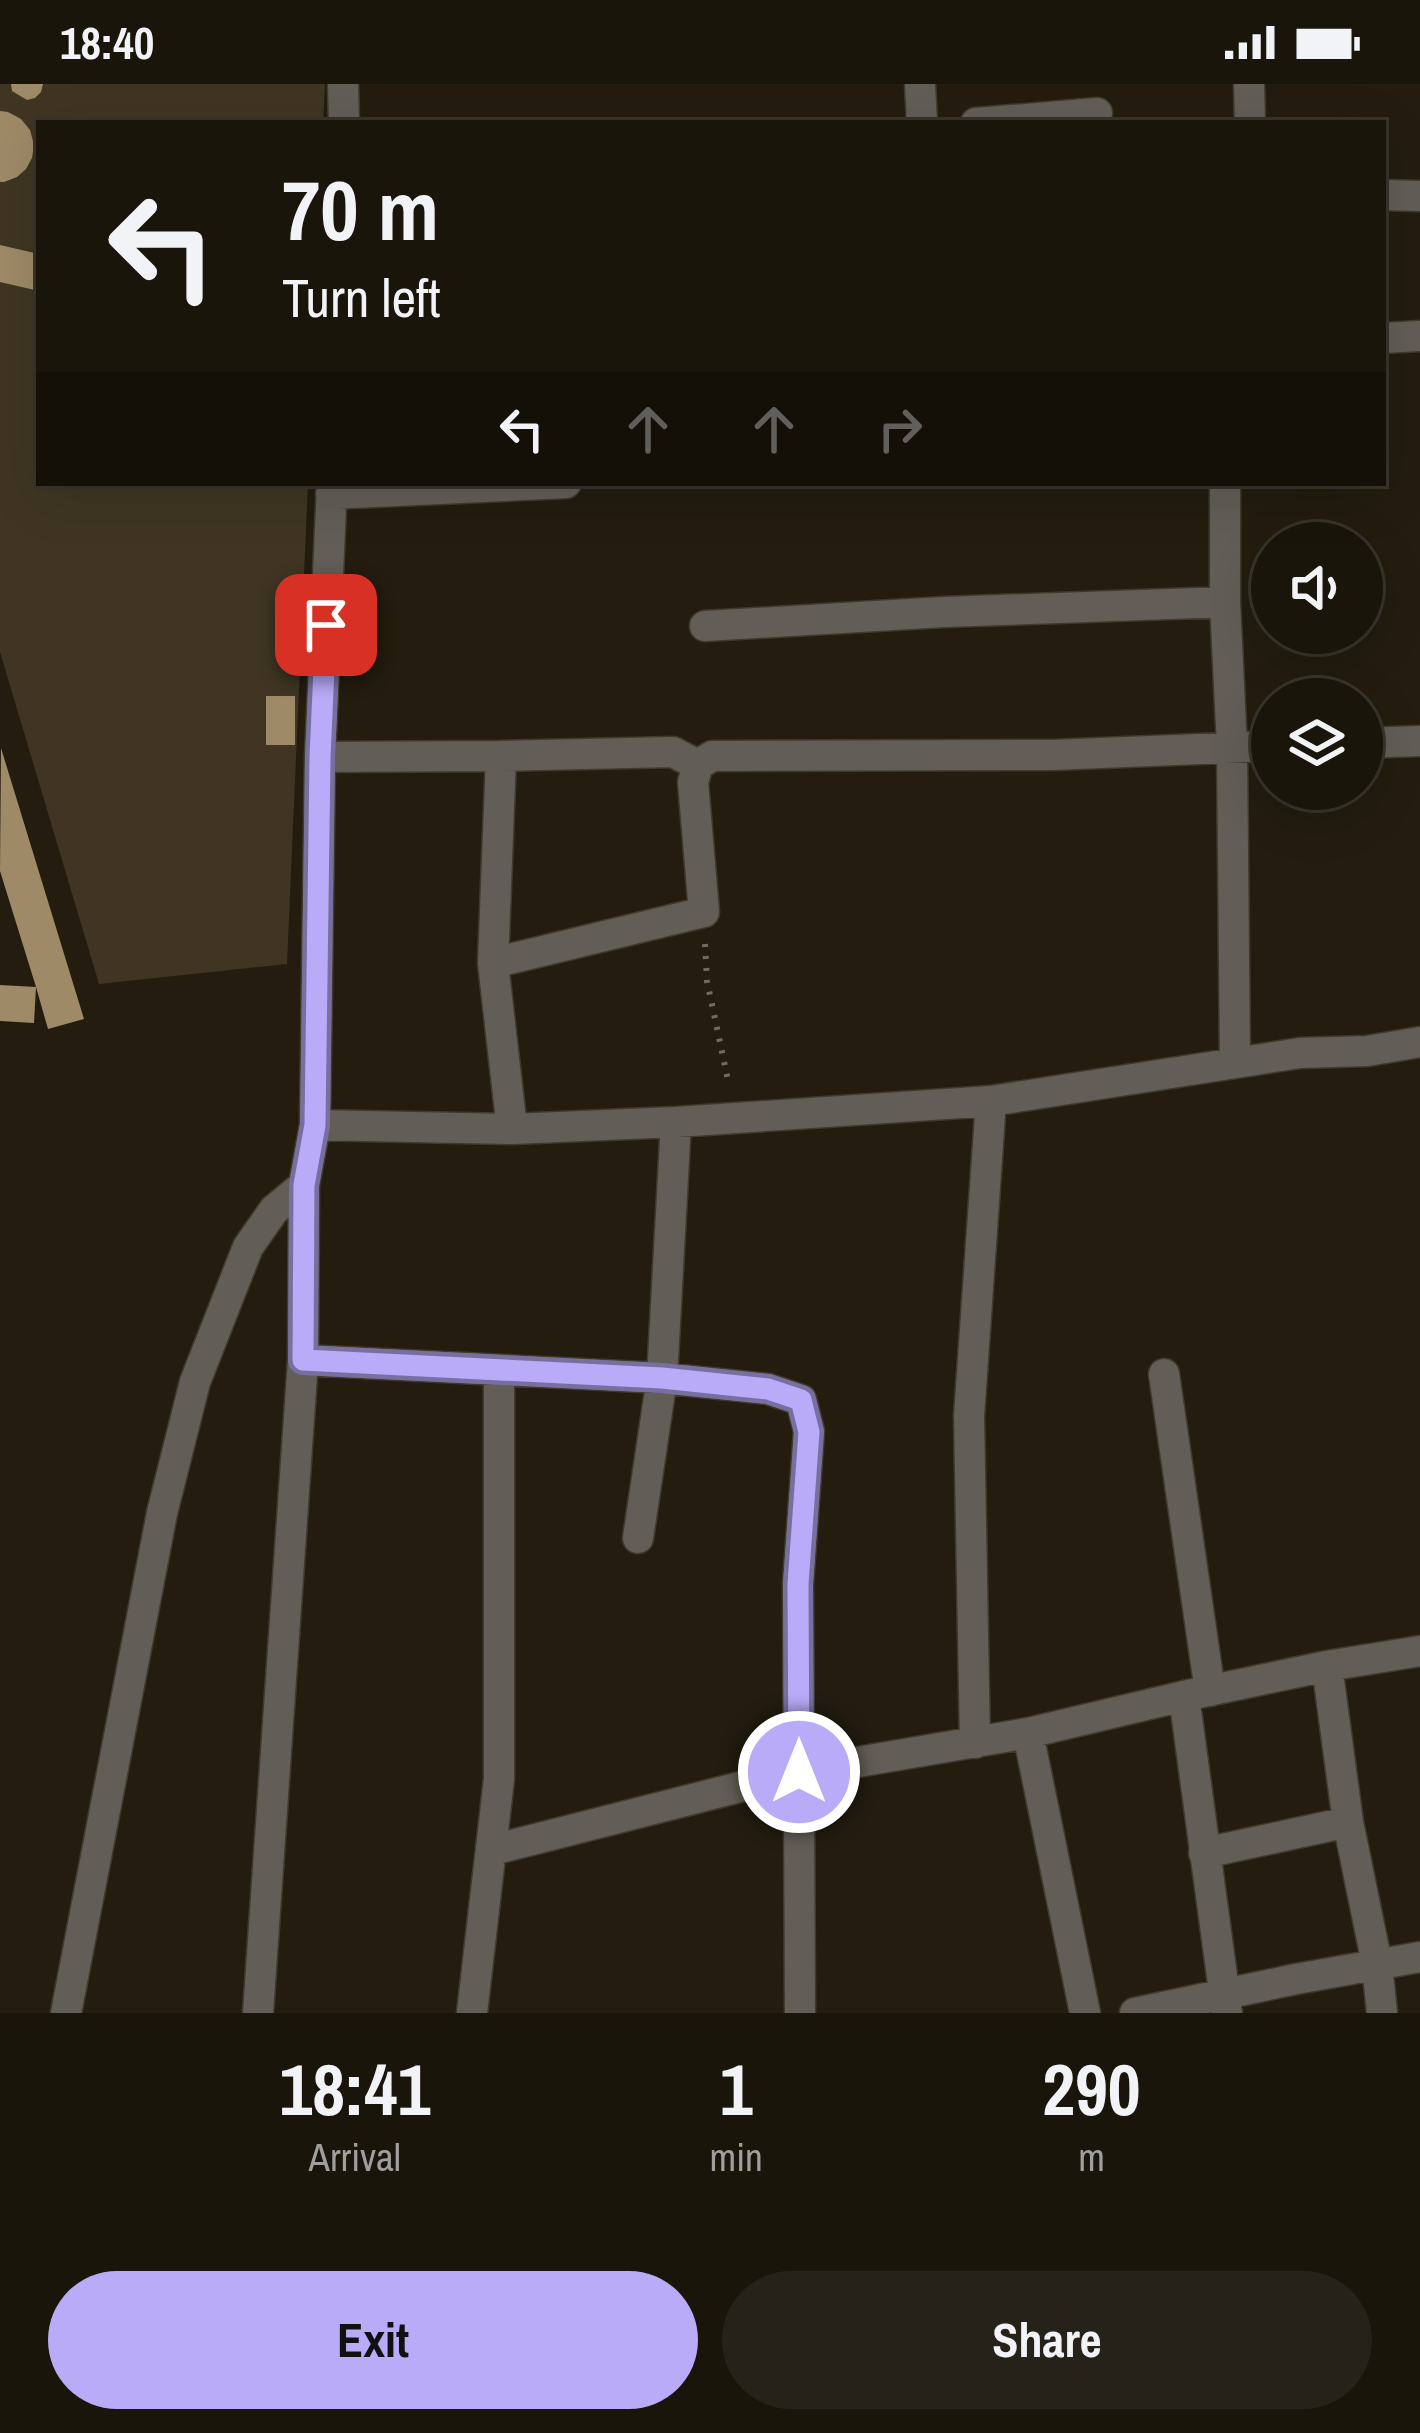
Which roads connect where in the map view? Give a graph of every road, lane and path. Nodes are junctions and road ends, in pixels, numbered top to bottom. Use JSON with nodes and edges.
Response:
{"nodes":[{"id":1,"x":343,"y":84,"type":"edge"},
{"id":2,"x":920,"y":84,"type":"edge"},
{"id":3,"x":1249,"y":84,"type":"edge"},
{"id":4,"x":1097,"y":107,"type":"edge"},
{"id":5,"x":344,"y":120,"type":"edge"},
{"id":6,"x":922,"y":120,"type":"edge"},
{"id":7,"x":999,"y":120,"type":"edge"},
{"id":8,"x":1250,"y":120,"type":"edge"},
{"id":9,"x":1386,"y":195,"type":"edge"},
{"id":10,"x":1420,"y":196,"type":"edge"},
{"id":11,"x":1420,"y":336,"type":"edge"},
{"id":12,"x":1386,"y":338,"type":"edge"},
{"id":13,"x":426,"y":486,"type":"edge"},
{"id":14,"x":1225,"y":486,"type":"edge"},
{"id":15,"x":332,"y":488,"type":"edge"},
{"id":16,"x":1225,"y":602,"type":"junction"},
{"id":17,"x":705,"y":626,"type":"dead end"},
{"id":18,"x":1420,"y":741,"type":"edge"},
{"id":19,"x":1383,"y":742,"type":"edge"},
{"id":20,"x":1232,"y":747,"type":"junction"},
{"id":21,"x":1251,"y":747,"type":"edge"},
{"id":22,"x":501,"y":756,"type":"junction"},
{"id":23,"x":320,"y":757,"type":"junction"},
{"id":24,"x":698,"y":765,"type":"junction"},
{"id":25,"x":704,"y":912,"type":"junction"},
{"id":26,"x":493,"y":963,"type":"junction"},
{"id":27,"x":1420,"y":1042,"type":"edge"},
{"id":28,"x":1235,"y":1063,"type":"junction"},
{"id":29,"x":991,"y":1101,"type":"junction"},
{"id":30,"x":736,"y":1118,"type":"junction"},
{"id":31,"x":676,"y":1122,"type":"junction"},
{"id":32,"x":315,"y":1125,"type":"junction"},
{"id":33,"x":512,"y":1130,"type":"junction"},
{"id":34,"x":304,"y":1185,"type":"junction"},
{"id":35,"x":303,"y":1360,"type":"junction"},
{"id":36,"x":499,"y":1371,"type":"junction"},
{"id":37,"x":1164,"y":1373,"type":"dead end"},
{"id":38,"x":662,"y":1378,"type":"junction"},
{"id":39,"x":638,"y":1538,"type":"dead end"},
{"id":40,"x":1420,"y":1651,"type":"edge"},
{"id":41,"x":1327,"y":1666,"type":"junction"},
{"id":42,"x":1197,"y":1693,"type":"junction"},
{"id":43,"x":1028,"y":1733,"type":"junction"},
{"id":44,"x":975,"y":1743,"type":"junction"},
{"id":45,"x":799,"y":1772,"type":"junction"},
{"id":46,"x":1348,"y":1822,"type":"junction"},
{"id":47,"x":492,"y":1850,"type":"junction"},
{"id":48,"x":1204,"y":1853,"type":"junction"},
{"id":49,"x":1420,"y":1957,"type":"edge"},
{"id":50,"x":1377,"y":1964,"type":"junction"},
{"id":51,"x":1226,"y":2004,"type":"edge"},
{"id":52,"x":66,"y":2013,"type":"edge"},
{"id":53,"x":258,"y":2013,"type":"edge"},
{"id":54,"x":472,"y":2013,"type":"edge"},
{"id":55,"x":800,"y":2013,"type":"edge"},
{"id":56,"x":1085,"y":2013,"type":"edge"},
{"id":57,"x":1136,"y":2013,"type":"edge"},
{"id":58,"x":1382,"y":2013,"type":"edge"}],
"edges":[{"from":1,"to":5,"type":"street"},
{"from":2,"to":6,"type":"street"},
{"from":3,"to":8,"type":"street"},
{"from":4,"to":7,"type":"street"},
{"from":9,"to":10,"type":"street"},
{"from":11,"to":12,"type":"street"},
{"from":13,"to":15,"type":"street"},
{"from":14,"to":16,"type":"street"},
{"from":15,"to":23,"type":"street"},
{"from":16,"to":17,"type":"street"},
{"from":16,"to":20,"type":"street"},
{"from":18,"to":19,"type":"street"},
{"from":20,"to":21,"type":"street"},
{"from":20,"to":24,"type":"street"},
{"from":20,"to":28,"type":"street"},
{"from":22,"to":23,"type":"street"},
{"from":22,"to":24,"type":"street"},
{"from":22,"to":26,"type":"street"},
{"from":23,"to":32,"type":"street"},
{"from":24,"to":25,"type":"street"},
{"from":25,"to":26,"type":"street"},
{"from":25,"to":30,"type":"path"},
{"from":26,"to":33,"type":"street"},
{"from":27,"to":28,"type":"street"},
{"from":28,"to":29,"type":"street"},
{"from":29,"to":30,"type":"street"},
{"from":29,"to":44,"type":"street"},
{"from":30,"to":31,"type":"street"},
{"from":31,"to":33,"type":"street"},
{"from":31,"to":38,"type":"street"},
{"from":32,"to":33,"type":"street"},
{"from":32,"to":34,"type":"street"},
{"from":34,"to":35,"type":"street"},
{"from":34,"to":52,"type":"street"},
{"from":35,"to":36,"type":"street"},
{"from":35,"to":53,"type":"street"},
{"from":36,"to":38,"type":"street"},
{"from":36,"to":47,"type":"street"},
{"from":37,"to":42,"type":"street"},
{"from":38,"to":39,"type":"street"},
{"from":38,"to":45,"type":"street"},
{"from":40,"to":41,"type":"street"},
{"from":41,"to":42,"type":"street"},
{"from":41,"to":46,"type":"street"},
{"from":42,"to":43,"type":"street"},
{"from":42,"to":48,"type":"street"},
{"from":43,"to":44,"type":"street"},
{"from":43,"to":56,"type":"street"},
{"from":44,"to":45,"type":"street"},
{"from":45,"to":47,"type":"street"},
{"from":45,"to":55,"type":"street"},
{"from":46,"to":48,"type":"street"},
{"from":46,"to":50,"type":"street"},
{"from":47,"to":54,"type":"street"},
{"from":48,"to":51,"type":"street"},
{"from":49,"to":50,"type":"street"},
{"from":50,"to":51,"type":"street"},
{"from":50,"to":58,"type":"street"},
{"from":51,"to":57,"type":"street"}]}
